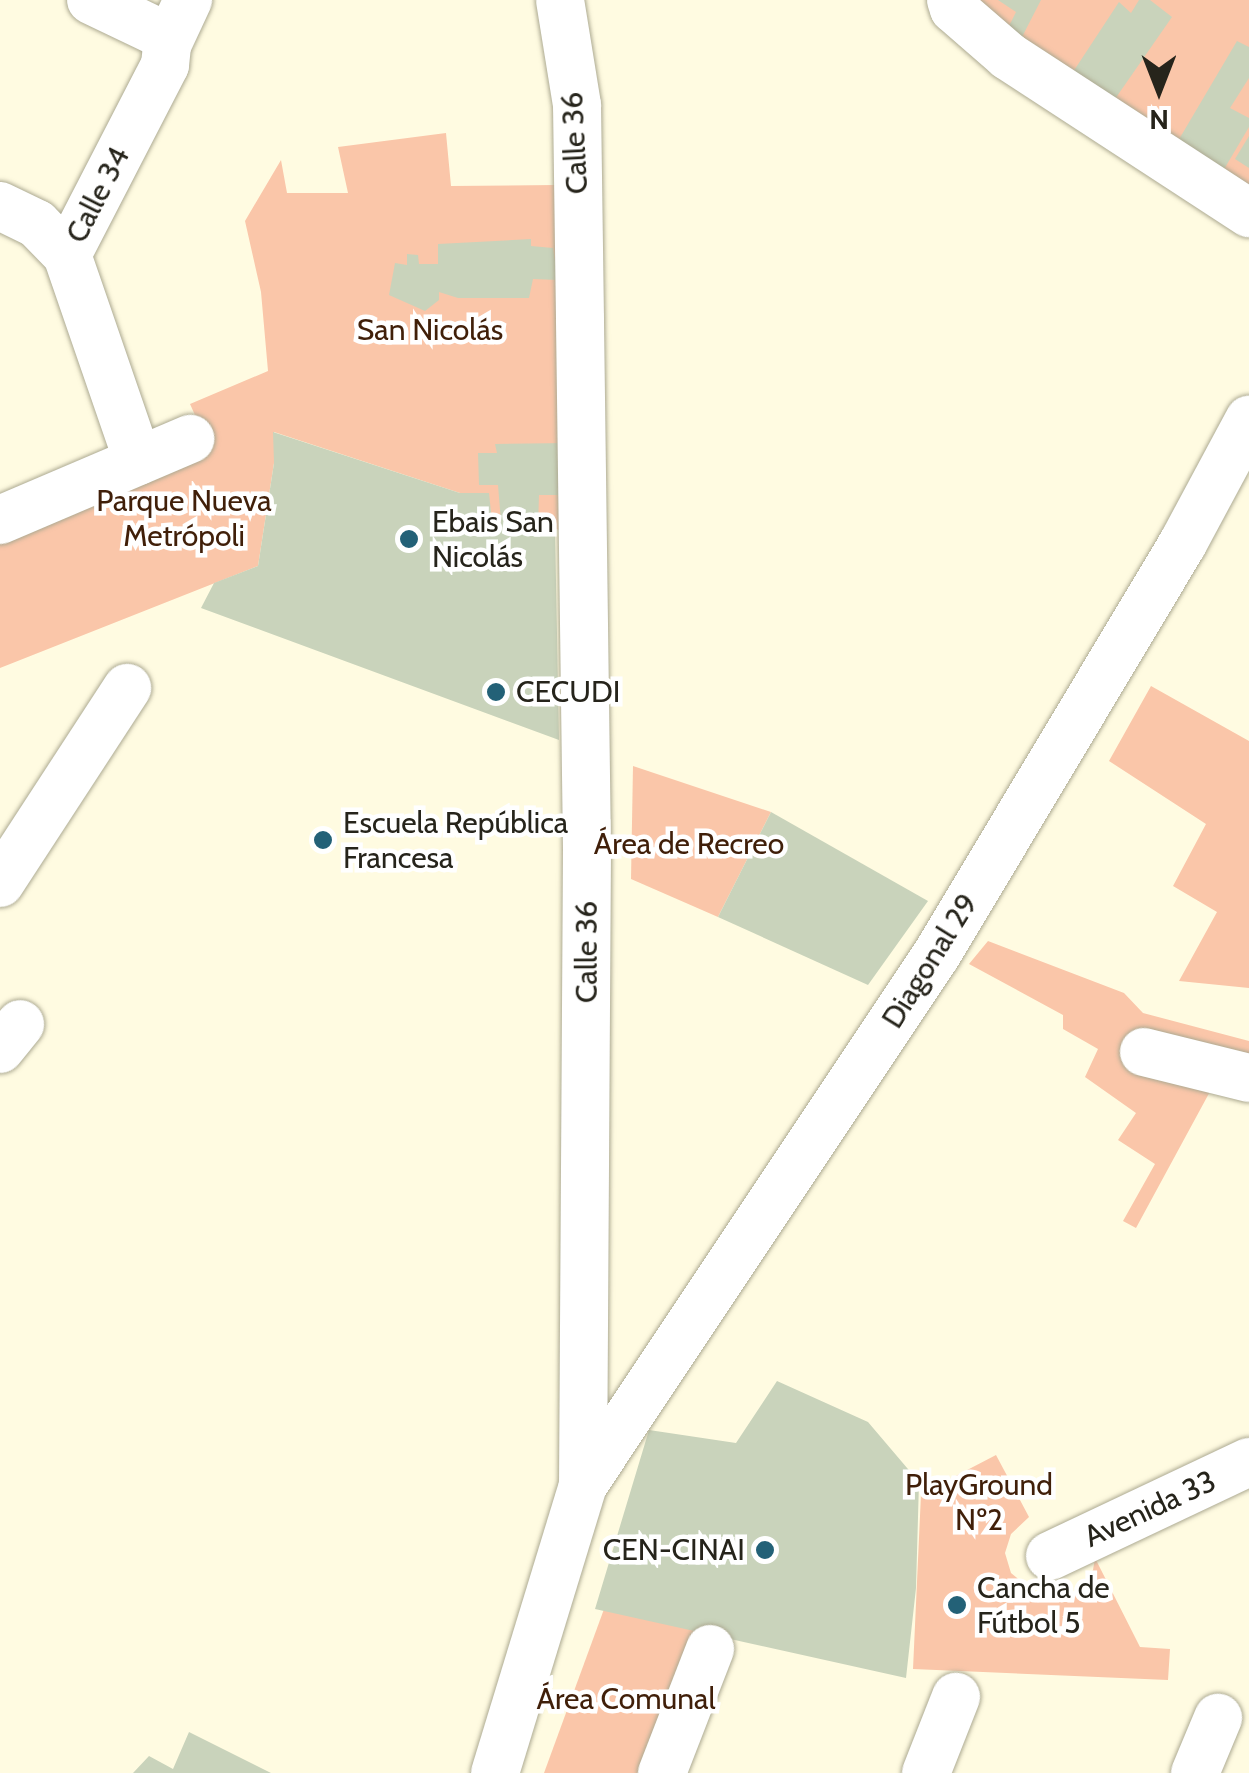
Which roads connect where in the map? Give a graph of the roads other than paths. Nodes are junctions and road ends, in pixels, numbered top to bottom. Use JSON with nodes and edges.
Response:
{"nodes":[{"id":1,"x":91,"y":0,"type":"edge"},
{"id":2,"x":188,"y":0,"type":"edge"},
{"id":3,"x":560,"y":0,"type":"edge"},
{"id":4,"x":951,"y":0,"type":"edge"},
{"id":5,"x":168,"y":46,"type":"junction"},
{"id":6,"x":0,"y":206,"type":"edge"},
{"id":7,"x":1249,"y":212,"type":"edge"},
{"id":8,"x":66,"y":255,"type":"junction"},
{"id":9,"x":1249,"y":420,"type":"edge"},
{"id":10,"x":190,"y":439,"type":"dead end"},
{"id":11,"x":138,"y":461,"type":"junction"},
{"id":12,"x":0,"y":520,"type":"edge"},
{"id":13,"x":127,"y":688,"type":"dead end"},
{"id":14,"x":0,"y":882,"type":"edge"},
{"id":15,"x":1144,"y":1052,"type":"dead end"},
{"id":16,"x":1249,"y":1078,"type":"edge"},
{"id":17,"x":1249,"y":1462,"type":"edge"},
{"id":18,"x":583,"y":1485,"type":"junction"},
{"id":19,"x":1050,"y":1556,"type":"dead end"},
{"id":20,"x":710,"y":1649,"type":"dead end"},
{"id":21,"x":956,"y":1697,"type":"dead end"},
{"id":22,"x":1218,"y":1718,"type":"dead end"},
{"id":23,"x":495,"y":1773,"type":"edge"},
{"id":24,"x":662,"y":1773,"type":"edge"},
{"id":25,"x":926,"y":1773,"type":"edge"},
{"id":26,"x":1195,"y":1773,"type":"edge"}],
"edges":[{"from":1,"to":5,"type":"street"},
{"from":2,"to":5,"type":"street","name":"Calle 34"},
{"from":3,"to":18,"type":"street","name":"Calle 36"},
{"from":4,"to":7,"type":"street"},
{"from":5,"to":8,"type":"street","name":"Calle 34"},
{"from":6,"to":8,"type":"street"},
{"from":8,"to":11,"type":"street","name":"Calle 34"},
{"from":9,"to":18,"type":"street","name":"Diagonal 29"},
{"from":10,"to":11,"type":"street"},
{"from":11,"to":12,"type":"street"},
{"from":13,"to":14,"type":"street"},
{"from":15,"to":16,"type":"street"},
{"from":17,"to":19,"type":"street","name":"Avenida 33"},
{"from":18,"to":23,"type":"street","name":"Calle 36"},
{"from":20,"to":24,"type":"street"},
{"from":21,"to":25,"type":"street"},
{"from":22,"to":26,"type":"street"}]}
